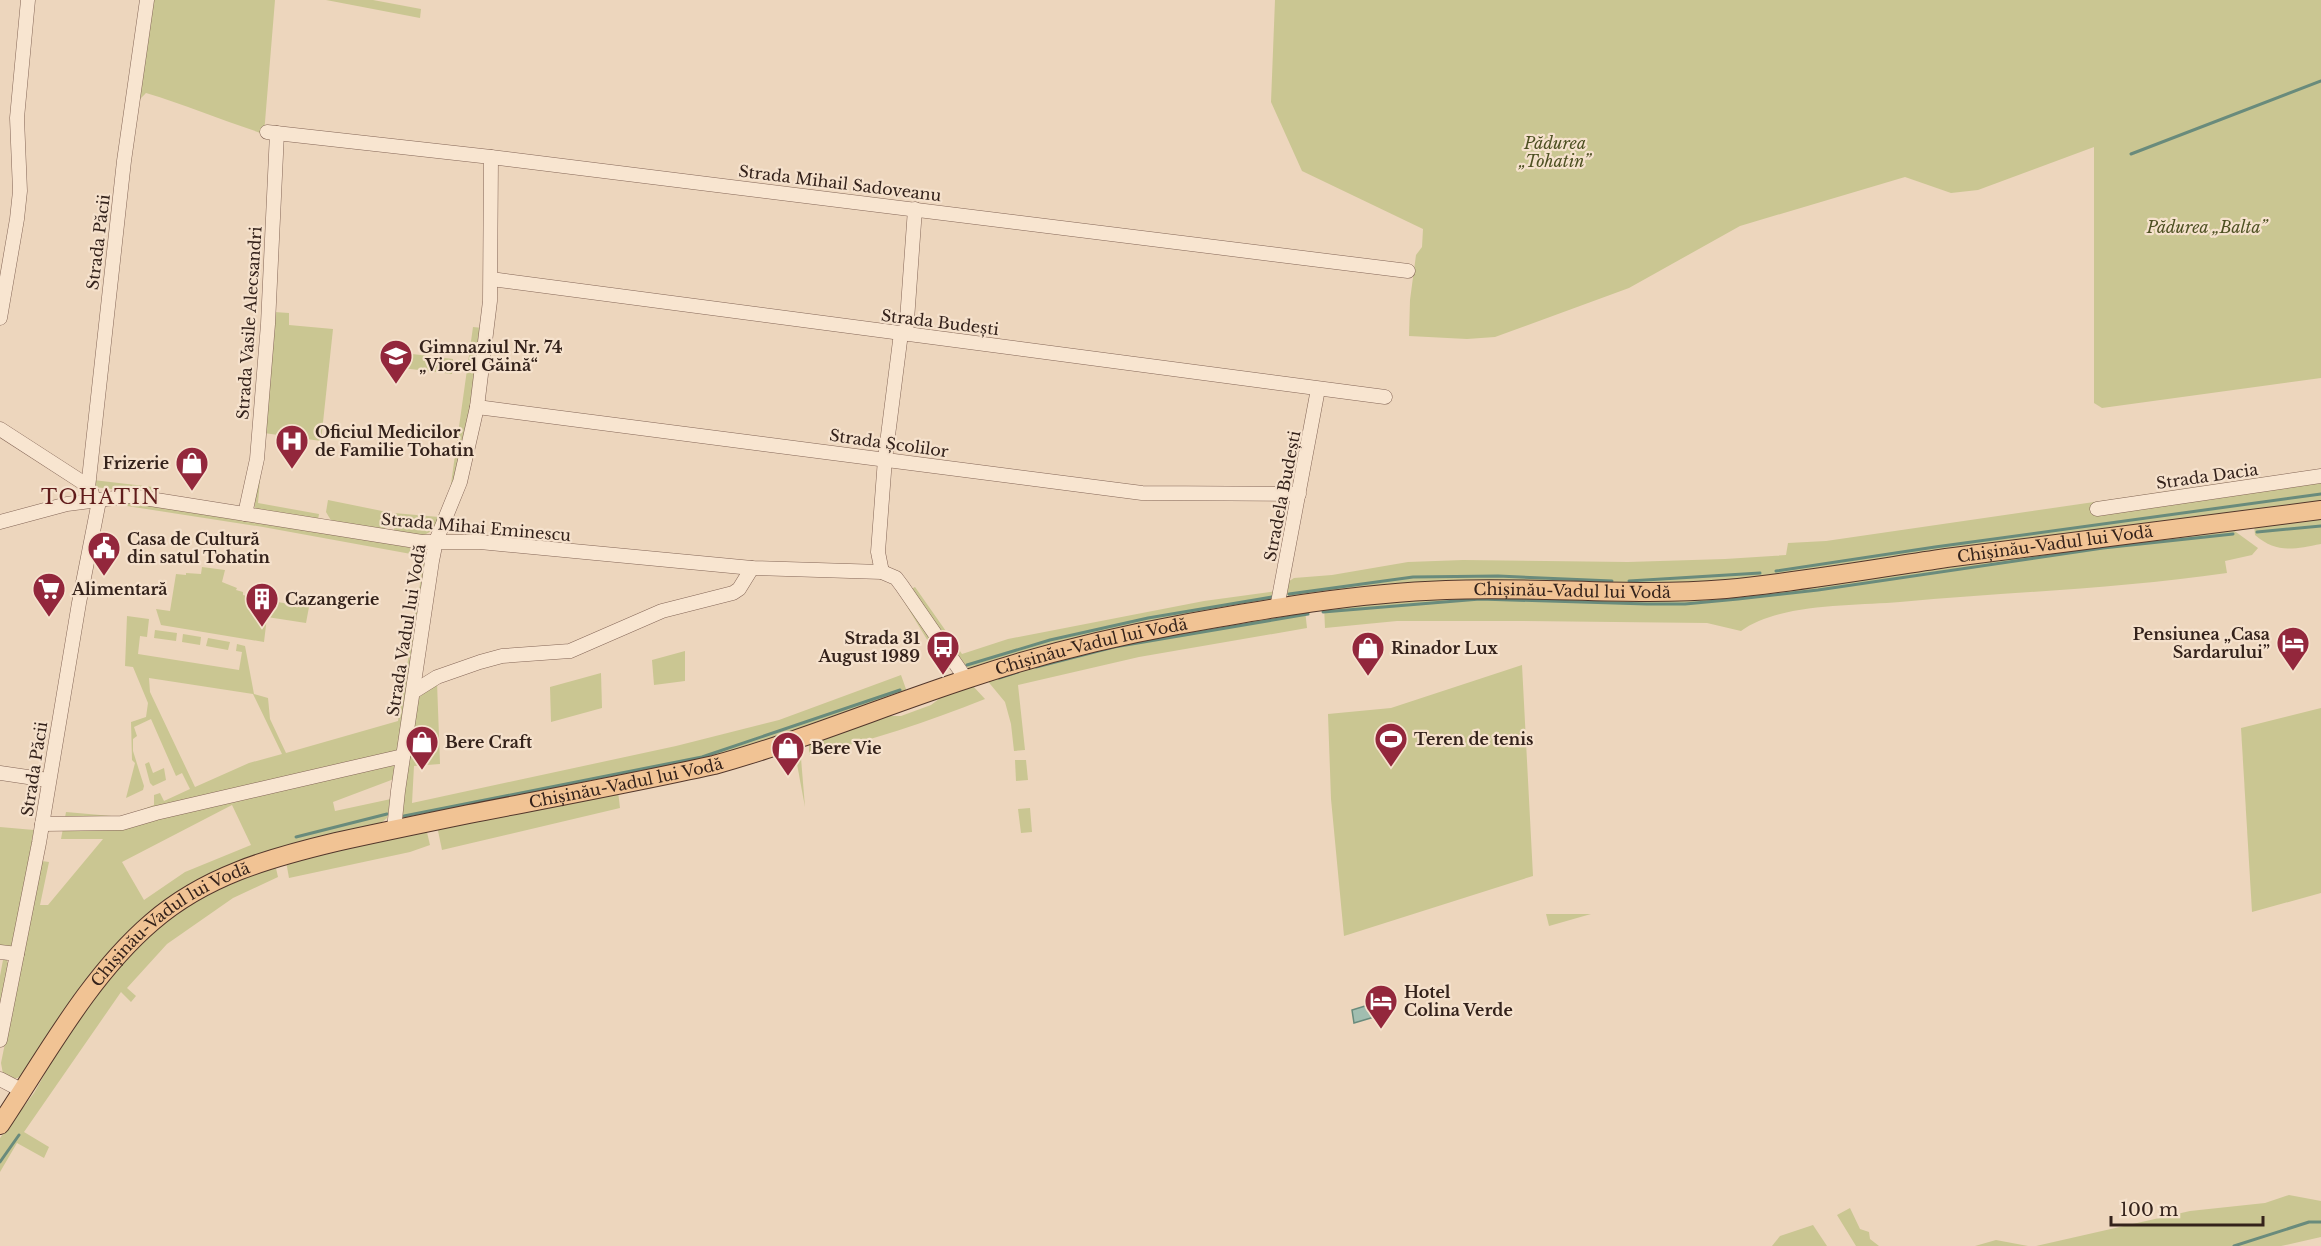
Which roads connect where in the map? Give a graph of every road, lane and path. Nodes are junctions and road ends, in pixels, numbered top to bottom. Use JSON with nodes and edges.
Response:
{"nodes":[{"id":1,"x":28,"y":0,"type":"edge"},
{"id":2,"x":147,"y":0,"type":"edge"},
{"id":3,"x":272,"y":132,"type":"joint"},
{"id":4,"x":491,"y":157,"type":"junction"},
{"id":5,"x":915,"y":209,"type":"junction"},
{"id":6,"x":1408,"y":271,"type":"dead end"},
{"id":7,"x":491,"y":279,"type":"junction"},
{"id":8,"x":0,"y":318,"type":"edge"},
{"id":9,"x":903,"y":333,"type":"junction"},
{"id":10,"x":1318,"y":389,"type":"junction"},
{"id":11,"x":1385,"y":397,"type":"dead end"},
{"id":12,"x":477,"y":407,"type":"junction"},
{"id":13,"x":0,"y":429,"type":"edge"},
{"id":14,"x":885,"y":459,"type":"junction"},
{"id":15,"x":2321,"y":476,"type":"edge"},
{"id":16,"x":88,"y":488,"type":"junction"},
{"id":17,"x":1299,"y":494,"type":"junction"},
{"id":18,"x":99,"y":501,"type":"junction"},
{"id":19,"x":2097,"y":509,"type":"dead end"},
{"id":20,"x":2321,"y":510,"type":"edge"},
{"id":21,"x":245,"y":514,"type":"junction"},
{"id":22,"x":0,"y":522,"type":"edge"},
{"id":23,"x":436,"y":541,"type":"junction"},
{"id":24,"x":752,"y":568,"type":"junction"},
{"id":25,"x":882,"y":572,"type":"junction"},
{"id":26,"x":1277,"y":608,"type":"junction"},
{"id":27,"x":966,"y":679,"type":"junction"},
{"id":28,"x":412,"y":692,"type":"junction"},
{"id":29,"x":403,"y":756,"type":"junction"},
{"id":30,"x":0,"y":773,"type":"edge"},
{"id":31,"x":48,"y":780,"type":"junction"},
{"id":32,"x":42,"y":824,"type":"junction"},
{"id":33,"x":394,"y":829,"type":"junction"},
{"id":34,"x":0,"y":952,"type":"edge"},
{"id":35,"x":17,"y":954,"type":"junction"},
{"id":36,"x":0,"y":1040,"type":"edge"},
{"id":37,"x":0,"y":1079,"type":"edge"},
{"id":38,"x":23,"y":1090,"type":"junction"},
{"id":39,"x":0,"y":1125,"type":"edge"}],
"edges":[{"from":1,"to":8,"type":"street"},
{"from":2,"to":16,"type":"street","name":"Strada Păcii"},
{"from":3,"to":4,"type":"street","name":"Strada Mihail Sadoveanu"},
{"from":3,"to":21,"type":"street","name":"Strada Vasile Alecsandri"},
{"from":4,"to":5,"type":"street","name":"Strada Mihail Sadoveanu"},
{"from":4,"to":7,"type":"street","name":"Strada Vadul lui Vodă"},
{"from":5,"to":6,"type":"street","name":"Strada Mihail Sadoveanu"},
{"from":5,"to":9,"type":"street"},
{"from":7,"to":9,"type":"street","name":"Strada Budești"},
{"from":7,"to":12,"type":"street","name":"Strada Vadul lui Vodă"},
{"from":9,"to":10,"type":"street","name":"Strada Budești"},
{"from":9,"to":14,"type":"street"},
{"from":10,"to":11,"type":"street","name":"Strada Budești"},
{"from":10,"to":17,"type":"street","name":"Stradela Budești"},
{"from":12,"to":14,"type":"street","name":"Strada Școlilor"},
{"from":12,"to":23,"type":"street","name":"Strada Vadul lui Vodă"},
{"from":13,"to":16,"type":"street"},
{"from":14,"to":17,"type":"street","name":"Strada Școlilor"},
{"from":14,"to":25,"type":"street"},
{"from":15,"to":19,"type":"street","name":"Strada Dacia"},
{"from":16,"to":18,"type":"street"},
{"from":17,"to":26,"type":"street","name":"Stradela Budești"},
{"from":18,"to":21,"type":"street","name":"Strada Mihai Eminescu"},
{"from":18,"to":22,"type":"street","name":"Strada Mihai Eminescu"},
{"from":18,"to":31,"type":"street","name":"Strada Păcii"},
{"from":20,"to":26,"type":"main road","name":"Chișinău-Vadul lui Vodă"},
{"from":21,"to":23,"type":"street","name":"Strada Mihai Eminescu"},
{"from":23,"to":24,"type":"street","name":"Strada Mihai Eminescu"},
{"from":23,"to":28,"type":"street","name":"Strada Vadul lui Vodă"},
{"from":24,"to":25,"type":"street","name":"Strada Mihai Eminescu"},
{"from":24,"to":28,"type":"street"},
{"from":25,"to":27,"type":"street"},
{"from":26,"to":27,"type":"main road","name":"Chișinău-Vadul lui Vodă"},
{"from":27,"to":33,"type":"main road","name":"Chișinău-Vadul lui Vodă"},
{"from":28,"to":29,"type":"street","name":"Strada Vadul lui Vodă"},
{"from":29,"to":32,"type":"street"},
{"from":29,"to":33,"type":"street","name":"Strada Vadul lui Vodă"},
{"from":30,"to":31,"type":"street"},
{"from":31,"to":32,"type":"street","name":"Strada Păcii"},
{"from":32,"to":35,"type":"street","name":"Strada Păcii"},
{"from":33,"to":38,"type":"main road","name":"Chișinău-Vadul lui Vodă"},
{"from":34,"to":35,"type":"street"},
{"from":35,"to":36,"type":"street","name":"Strada Păcii"},
{"from":37,"to":38,"type":"street"},
{"from":38,"to":39,"type":"main road","name":"Chișinău-Vadul lui Vodă"}]}
